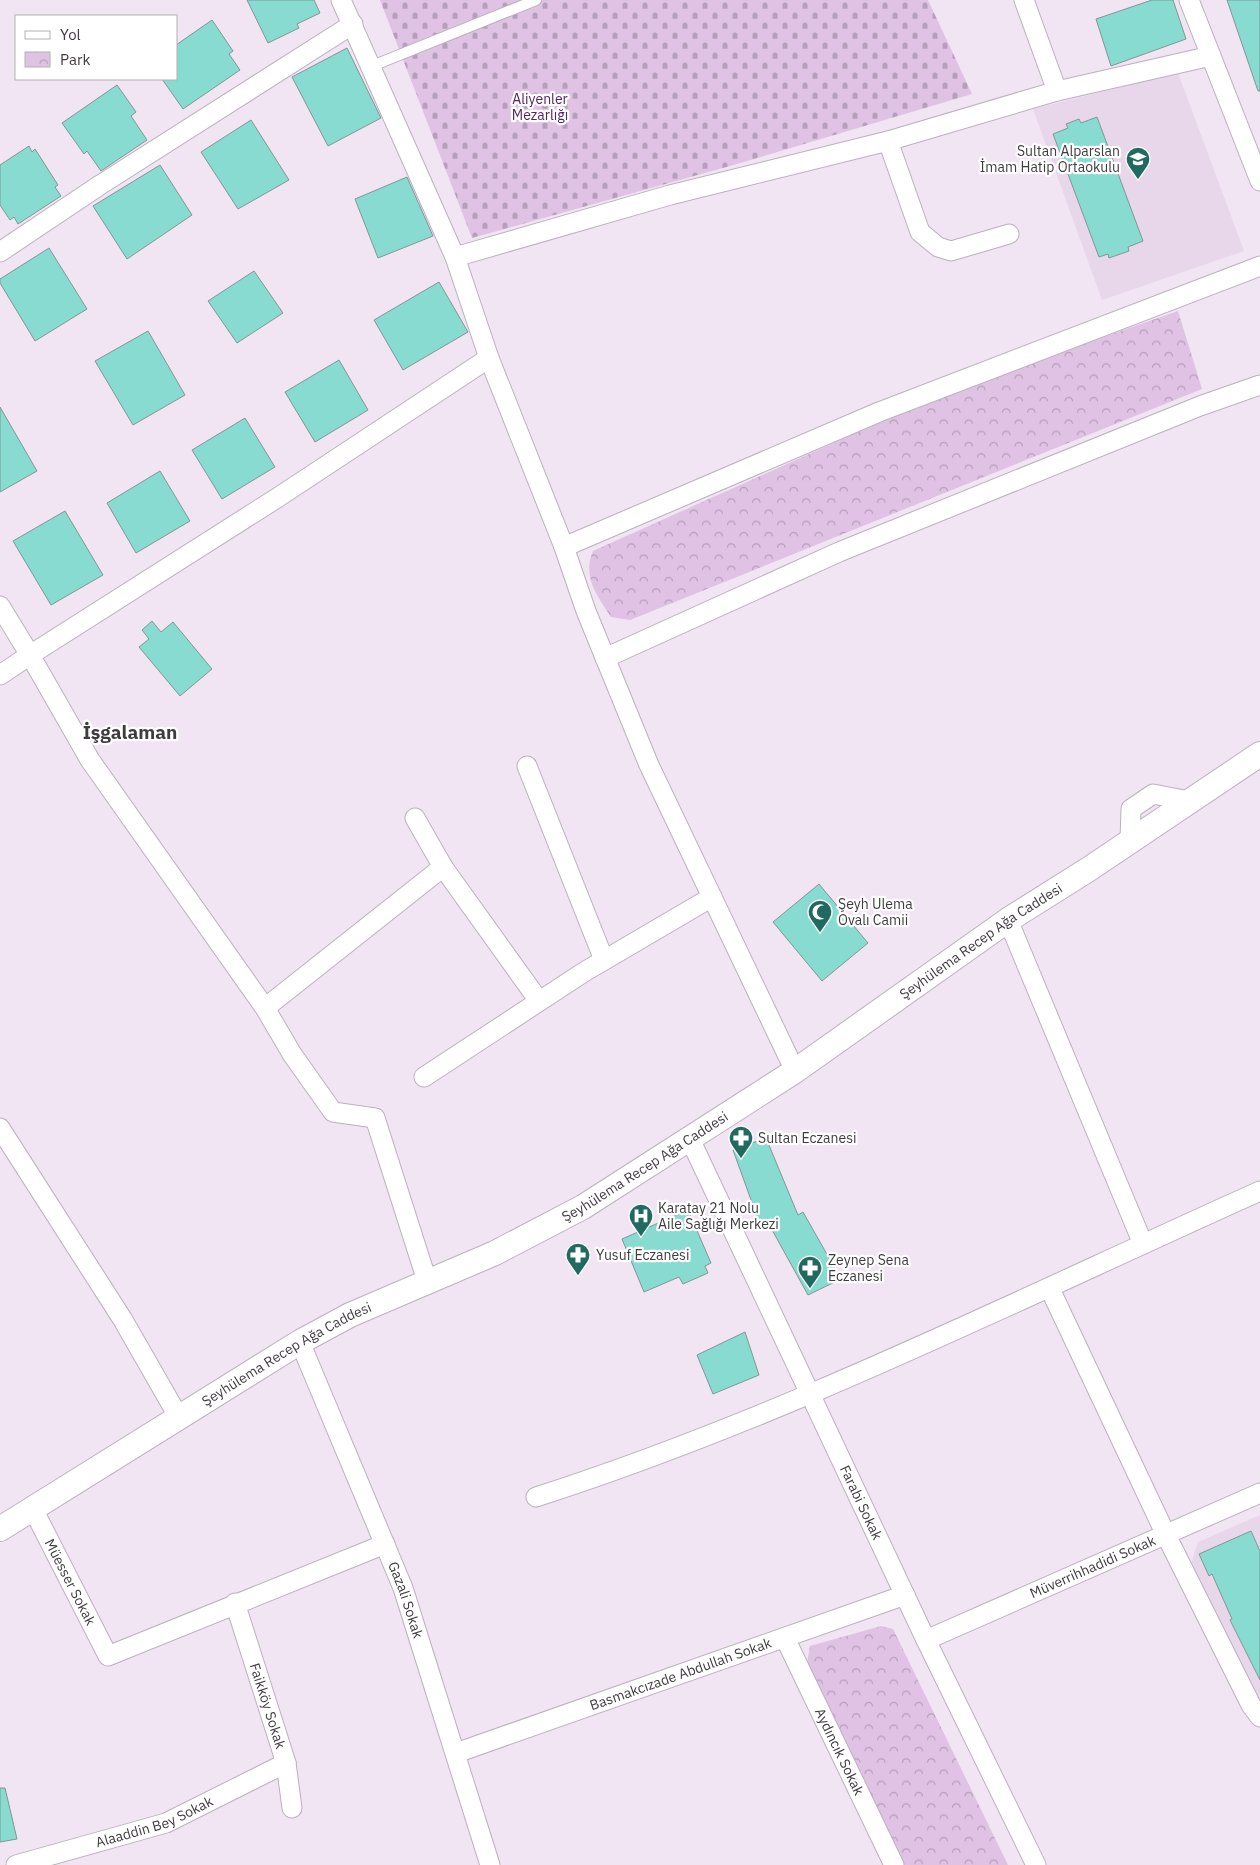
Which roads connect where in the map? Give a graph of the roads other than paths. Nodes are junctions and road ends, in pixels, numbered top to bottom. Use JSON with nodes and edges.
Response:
{"nodes":[{"id":1,"x":341,"y":0,"type":"edge"},
{"id":2,"x":536,"y":0,"type":"edge"},
{"id":3,"x":1024,"y":0,"type":"edge"},
{"id":4,"x":1189,"y":0,"type":"edge"},
{"id":5,"x":353,"y":24,"type":"junction"},
{"id":6,"x":1211,"y":56,"type":"junction"},
{"id":7,"x":372,"y":66,"type":"junction"},
{"id":8,"x":1057,"y":91,"type":"junction"},
{"id":9,"x":888,"y":141,"type":"junction"},
{"id":10,"x":1260,"y":182,"type":"edge"},
{"id":11,"x":1009,"y":234,"type":"dead end"},
{"id":12,"x":0,"y":252,"type":"edge"},
{"id":13,"x":455,"y":257,"type":"junction"},
{"id":14,"x":1260,"y":266,"type":"edge"},
{"id":15,"x":489,"y":358,"type":"junction"},
{"id":16,"x":1260,"y":385,"type":"edge"},
{"id":17,"x":564,"y":547,"type":"junction"},
{"id":18,"x":0,"y":606,"type":"edge"},
{"id":19,"x":30,"y":656,"type":"junction"},
{"id":20,"x":606,"y":658,"type":"junction"},
{"id":21,"x":0,"y":675,"type":"edge"},
{"id":22,"x":1260,"y":754,"type":"edge"},
{"id":23,"x":527,"y":766,"type":"dead end"},
{"id":24,"x":414,"y":818,"type":"dead end"},
{"id":25,"x":443,"y":867,"type":"junction"},
{"id":26,"x":712,"y":897,"type":"junction"},
{"id":27,"x":1008,"y":920,"type":"junction"},
{"id":28,"x":604,"y":960,"type":"junction"},
{"id":29,"x":540,"y":1001,"type":"junction"},
{"id":30,"x":265,"y":1008,"type":"junction"},
{"id":31,"x":795,"y":1072,"type":"junction"},
{"id":32,"x":424,"y":1077,"type":"dead end"},
{"id":33,"x":0,"y":1128,"type":"edge"},
{"id":34,"x":689,"y":1137,"type":"junction"},
{"id":35,"x":1260,"y":1191,"type":"edge"},
{"id":36,"x":1143,"y":1244,"type":"junction"},
{"id":37,"x":427,"y":1282,"type":"junction"},
{"id":38,"x":1050,"y":1289,"type":"junction"},
{"id":39,"x":300,"y":1342,"type":"junction"},
{"id":40,"x":810,"y":1393,"type":"junction"},
{"id":41,"x":178,"y":1416,"type":"junction"},
{"id":42,"x":1260,"y":1493,"type":"edge"},
{"id":43,"x":536,"y":1497,"type":"dead end"},
{"id":44,"x":33,"y":1508,"type":"junction"},
{"id":45,"x":0,"y":1529,"type":"edge"},
{"id":46,"x":1166,"y":1535,"type":"junction"},
{"id":47,"x":385,"y":1544,"type":"junction"},
{"id":48,"x":906,"y":1595,"type":"junction"},
{"id":49,"x":235,"y":1603,"type":"junction"},
{"id":50,"x":785,"y":1638,"type":"junction"},
{"id":51,"x":926,"y":1640,"type":"junction"},
{"id":52,"x":1260,"y":1717,"type":"edge"},
{"id":53,"x":456,"y":1753,"type":"junction"},
{"id":54,"x":286,"y":1763,"type":"junction"},
{"id":55,"x":292,"y":1808,"type":"dead end"},
{"id":56,"x":16,"y":1865,"type":"edge"},
{"id":57,"x":490,"y":1865,"type":"edge"},
{"id":58,"x":894,"y":1865,"type":"edge"},
{"id":59,"x":1036,"y":1865,"type":"edge"}],
"edges":[{"from":1,"to":5,"type":"street"},
{"from":2,"to":7,"type":"lane"},
{"from":3,"to":8,"type":"street"},
{"from":4,"to":6,"type":"street"},
{"from":5,"to":7,"type":"street"},
{"from":5,"to":12,"type":"street"},
{"from":6,"to":8,"type":"street"},
{"from":6,"to":10,"type":"street"},
{"from":7,"to":13,"type":"street"},
{"from":8,"to":9,"type":"street"},
{"from":9,"to":11,"type":"street"},
{"from":9,"to":13,"type":"street"},
{"from":13,"to":15,"type":"street"},
{"from":14,"to":17,"type":"street"},
{"from":15,"to":17,"type":"street"},
{"from":15,"to":19,"type":"street"},
{"from":16,"to":20,"type":"street"},
{"from":17,"to":20,"type":"street"},
{"from":18,"to":19,"type":"street"},
{"from":19,"to":21,"type":"street"},
{"from":19,"to":30,"type":"street"},
{"from":20,"to":26,"type":"street"},
{"from":22,"to":27,"type":"street","name":"Şeyhülema Recep Ağa Caddesi"},
{"from":23,"to":28,"type":"street"},
{"from":24,"to":25,"type":"street"},
{"from":25,"to":29,"type":"street"},
{"from":25,"to":30,"type":"street"},
{"from":26,"to":28,"type":"street"},
{"from":26,"to":31,"type":"street"},
{"from":27,"to":31,"type":"street","name":"Şeyhülema Recep Ağa Caddesi"},
{"from":27,"to":36,"type":"street"},
{"from":28,"to":29,"type":"street"},
{"from":29,"to":32,"type":"street"},
{"from":30,"to":37,"type":"street"},
{"from":31,"to":34,"type":"street","name":"Şeyhülema Recep Ağa Caddesi"},
{"from":33,"to":41,"type":"street"},
{"from":34,"to":37,"type":"street","name":"Şeyhülema Recep Ağa Caddesi"},
{"from":34,"to":40,"type":"street","name":"Farabi Sokak"},
{"from":35,"to":36,"type":"street"},
{"from":36,"to":38,"type":"street"},
{"from":37,"to":39,"type":"street","name":"Şeyhülema Recep Ağa Caddesi"},
{"from":38,"to":40,"type":"street"},
{"from":38,"to":46,"type":"street"},
{"from":39,"to":41,"type":"street","name":"Şeyhülema Recep Ağa Caddesi"},
{"from":39,"to":47,"type":"street","name":"Gazali Sokak"},
{"from":40,"to":43,"type":"street"},
{"from":40,"to":48,"type":"street","name":"Farabi Sokak"},
{"from":41,"to":44,"type":"street","name":"Şeyhülema Recep Ağa Caddesi"},
{"from":42,"to":46,"type":"street","name":"Müverrihhadidi Sokak"},
{"from":44,"to":45,"type":"street","name":"Şeyhülema Recep Ağa Caddesi"},
{"from":44,"to":49,"type":"street","name":"Müesser Sokak"},
{"from":46,"to":51,"type":"street","name":"Müverrihhadidi Sokak"},
{"from":46,"to":52,"type":"street"},
{"from":47,"to":49,"type":"street"},
{"from":47,"to":53,"type":"street","name":"Gazali Sokak"},
{"from":48,"to":50,"type":"street","name":"Basmakcızade Abdullah Sokak"},
{"from":48,"to":51,"type":"street","name":"Farabi Sokak"},
{"from":49,"to":54,"type":"street","name":"Faikköy Sokak"},
{"from":50,"to":53,"type":"street","name":"Basmakcızade Abdullah Sokak"},
{"from":50,"to":58,"type":"street","name":"Aydıncık Sokak"},
{"from":51,"to":59,"type":"street","name":"Farabi Sokak"},
{"from":53,"to":57,"type":"street","name":"Gazali Sokak"},
{"from":54,"to":55,"type":"street","name":"Faikköy Sokak"},
{"from":54,"to":56,"type":"street","name":"Alaaddin Bey Sokak"}]}
